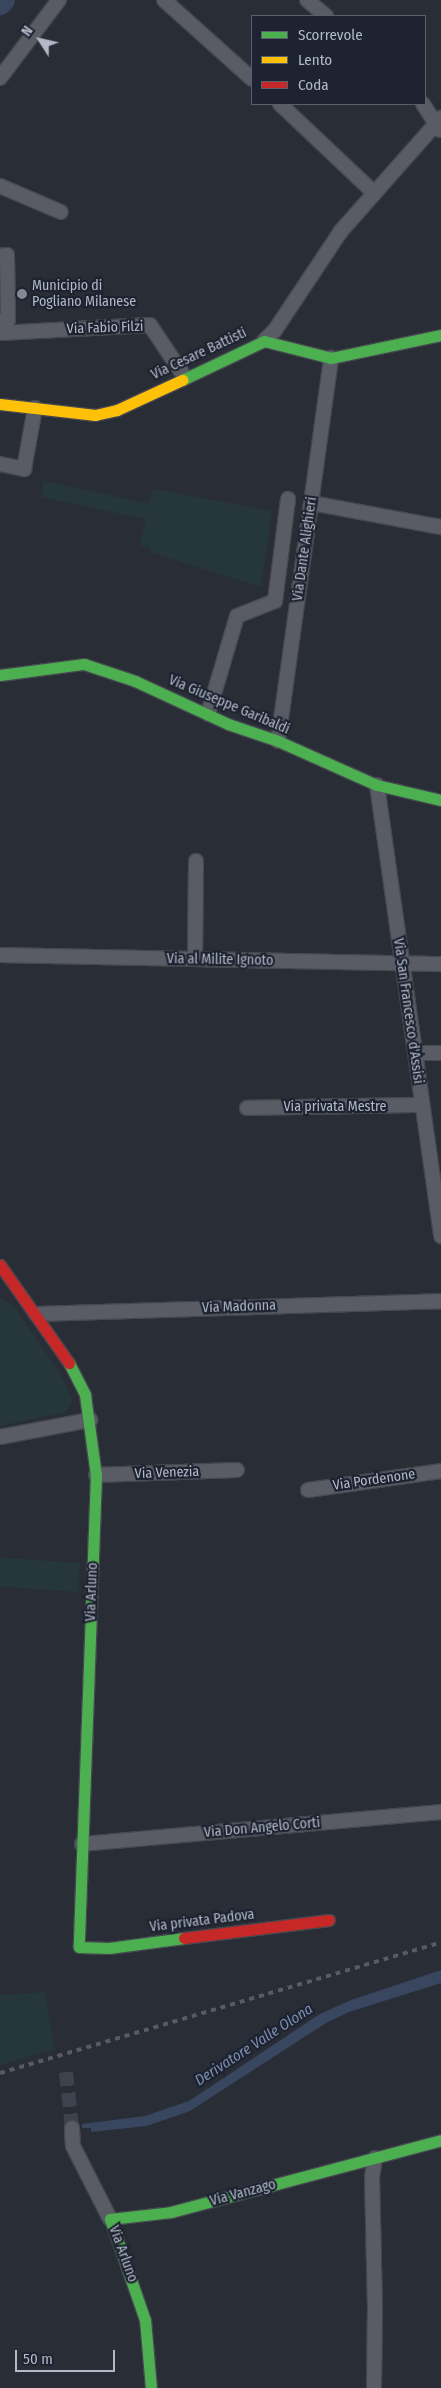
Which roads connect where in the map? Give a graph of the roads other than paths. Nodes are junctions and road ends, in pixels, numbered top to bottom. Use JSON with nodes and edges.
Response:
{"nodes":[{"id":1,"x":59,"y":0,"type":"edge"},
{"id":2,"x":164,"y":0,"type":"edge"},
{"id":3,"x":307,"y":0,"type":"edge"},
{"id":4,"x":325,"y":15,"type":"edge"},
{"id":5,"x":0,"y":78,"type":"edge"},
{"id":6,"x":251,"y":78,"type":"edge"},
{"id":7,"x":281,"y":105,"type":"edge"},
{"id":8,"x":424,"y":105,"type":"edge"},
{"id":9,"x":439,"y":125,"type":"edge"},
{"id":10,"x":0,"y":186,"type":"edge"},
{"id":11,"x":373,"y":192,"type":"junction"},
{"id":12,"x":62,"y":212,"type":"dead end"},
{"id":13,"x":0,"y":256,"type":"edge"},
{"id":14,"x":0,"y":322,"type":"edge"},
{"id":15,"x":0,"y":333,"type":"edge"},
{"id":16,"x":441,"y":335,"type":"edge"},
{"id":17,"x":264,"y":341,"type":"junction"},
{"id":18,"x":331,"y":358,"type":"junction"},
{"id":19,"x":184,"y":376,"type":"junction"},
{"id":20,"x":0,"y":404,"type":"edge"},
{"id":21,"x":36,"y":408,"type":"junction"},
{"id":22,"x":0,"y":464,"type":"edge"},
{"id":23,"x":288,"y":499,"type":"dead end"},
{"id":24,"x":311,"y":504,"type":"junction"},
{"id":25,"x":441,"y":528,"type":"edge"},
{"id":26,"x":0,"y":675,"type":"edge"},
{"id":27,"x":208,"y":714,"type":"junction"},
{"id":28,"x":278,"y":741,"type":"junction"},
{"id":29,"x":377,"y":785,"type":"junction"},
{"id":30,"x":441,"y":800,"type":"edge"},
{"id":31,"x":196,"y":861,"type":"dead end"},
{"id":32,"x":0,"y":955,"type":"edge"},
{"id":33,"x":195,"y":959,"type":"junction"},
{"id":34,"x":401,"y":964,"type":"junction"},
{"id":35,"x":441,"y":964,"type":"edge"},
{"id":36,"x":415,"y":1053,"type":"junction"},
{"id":37,"x":441,"y":1054,"type":"edge"},
{"id":38,"x":422,"y":1105,"type":"junction"},
{"id":39,"x":247,"y":1108,"type":"dead end"},
{"id":40,"x":439,"y":1200,"type":"edge"},
{"id":41,"x":441,"y":1236,"type":"edge"},
{"id":42,"x":0,"y":1265,"type":"edge"},
{"id":43,"x":441,"y":1301,"type":"edge"},
{"id":44,"x":36,"y":1314,"type":"junction"},
{"id":45,"x":90,"y":1420,"type":"junction"},
{"id":46,"x":0,"y":1437,"type":"edge"},
{"id":47,"x":237,"y":1470,"type":"dead end"},
{"id":48,"x":441,"y":1471,"type":"edge"},
{"id":49,"x":96,"y":1475,"type":"junction"},
{"id":50,"x":308,"y":1490,"type":"dead end"},
{"id":51,"x":441,"y":1812,"type":"edge"},
{"id":52,"x":82,"y":1844,"type":"junction"},
{"id":53,"x":329,"y":1920,"type":"dead end"},
{"id":54,"x":79,"y":1947,"type":"joint"},
{"id":55,"x":72,"y":2128,"type":"tunnel mouth"},
{"id":56,"x":441,"y":2140,"type":"edge"},
{"id":57,"x":375,"y":2158,"type":"junction"},
{"id":58,"x":110,"y":2219,"type":"junction"},
{"id":59,"x":151,"y":2388,"type":"edge"},
{"id":60,"x":374,"y":2388,"type":"edge"}],
"edges":[{"from":1,"to":5,"type":"street"},
{"from":2,"to":6,"type":"street"},
{"from":3,"to":4,"type":"street"},
{"from":7,"to":11,"type":"street"},
{"from":8,"to":9,"type":"street"},
{"from":9,"to":11,"type":"street"},
{"from":10,"to":12,"type":"street"},
{"from":11,"to":17,"type":"street"},
{"from":13,"to":14,"type":"street"},
{"from":15,"to":19,"type":"street","name":"Via Fabio Filzi"},
{"from":16,"to":18,"type":"street","name":"Via Cesare Battisti"},
{"from":17,"to":18,"type":"street","name":"Via Cesare Battisti"},
{"from":17,"to":19,"type":"street","name":"Via Cesare Battisti"},
{"from":18,"to":24,"type":"street","name":"Via Dante Alighieri"},
{"from":19,"to":21,"type":"street","name":"Via Cesare Battisti"},
{"from":20,"to":21,"type":"street","name":"Via Cesare Battisti"},
{"from":21,"to":22,"type":"street"},
{"from":23,"to":27,"type":"street"},
{"from":24,"to":25,"type":"street"},
{"from":24,"to":28,"type":"street","name":"Via Dante Alighieri"},
{"from":26,"to":27,"type":"street","name":"Via Giuseppe Garibaldi"},
{"from":27,"to":28,"type":"street","name":"Via Giuseppe Garibaldi"},
{"from":28,"to":29,"type":"street","name":"Via Giuseppe Garibaldi"},
{"from":29,"to":30,"type":"street","name":"Via Giuseppe Garibaldi"},
{"from":29,"to":34,"type":"street","name":"Via San Francesco d'Assisi"},
{"from":31,"to":33,"type":"street"},
{"from":32,"to":33,"type":"street","name":"Via al Milite Ignoto"},
{"from":33,"to":34,"type":"street","name":"Via al Milite Ignoto"},
{"from":34,"to":35,"type":"street","name":"Via al Milite Ignoto"},
{"from":34,"to":36,"type":"street","name":"Via San Francesco d'Assisi"},
{"from":36,"to":37,"type":"street"},
{"from":36,"to":38,"type":"street","name":"Via San Francesco d'Assisi"},
{"from":38,"to":39,"type":"street","name":"Via privata Mestre"},
{"from":38,"to":40,"type":"street","name":"Via San Francesco d'Assisi"},
{"from":40,"to":41,"type":"street","name":"Via San Francesco d'Assisi"},
{"from":42,"to":44,"type":"street","name":"Via Arluno"},
{"from":43,"to":44,"type":"street","name":"Via Madonna"},
{"from":44,"to":45,"type":"street","name":"Via Arluno"},
{"from":45,"to":46,"type":"street"},
{"from":45,"to":49,"type":"street","name":"Via Arluno"},
{"from":47,"to":49,"type":"street","name":"Via Venezia"},
{"from":48,"to":50,"type":"street","name":"Via Pordenone"},
{"from":49,"to":52,"type":"street","name":"Via Arluno"},
{"from":51,"to":52,"type":"street","name":"Via Don Angelo Corti"},
{"from":52,"to":54,"type":"street","name":"Via Arluno"},
{"from":53,"to":54,"type":"street","name":"Via privata Padova"},
{"from":55,"to":58,"type":"street","name":"Via Arluno"},
{"from":56,"to":57,"type":"street","name":"Via Vanzago"},
{"from":57,"to":58,"type":"street","name":"Via Vanzago"},
{"from":57,"to":60,"type":"street"},
{"from":58,"to":59,"type":"street","name":"Via Arluno"}]}
